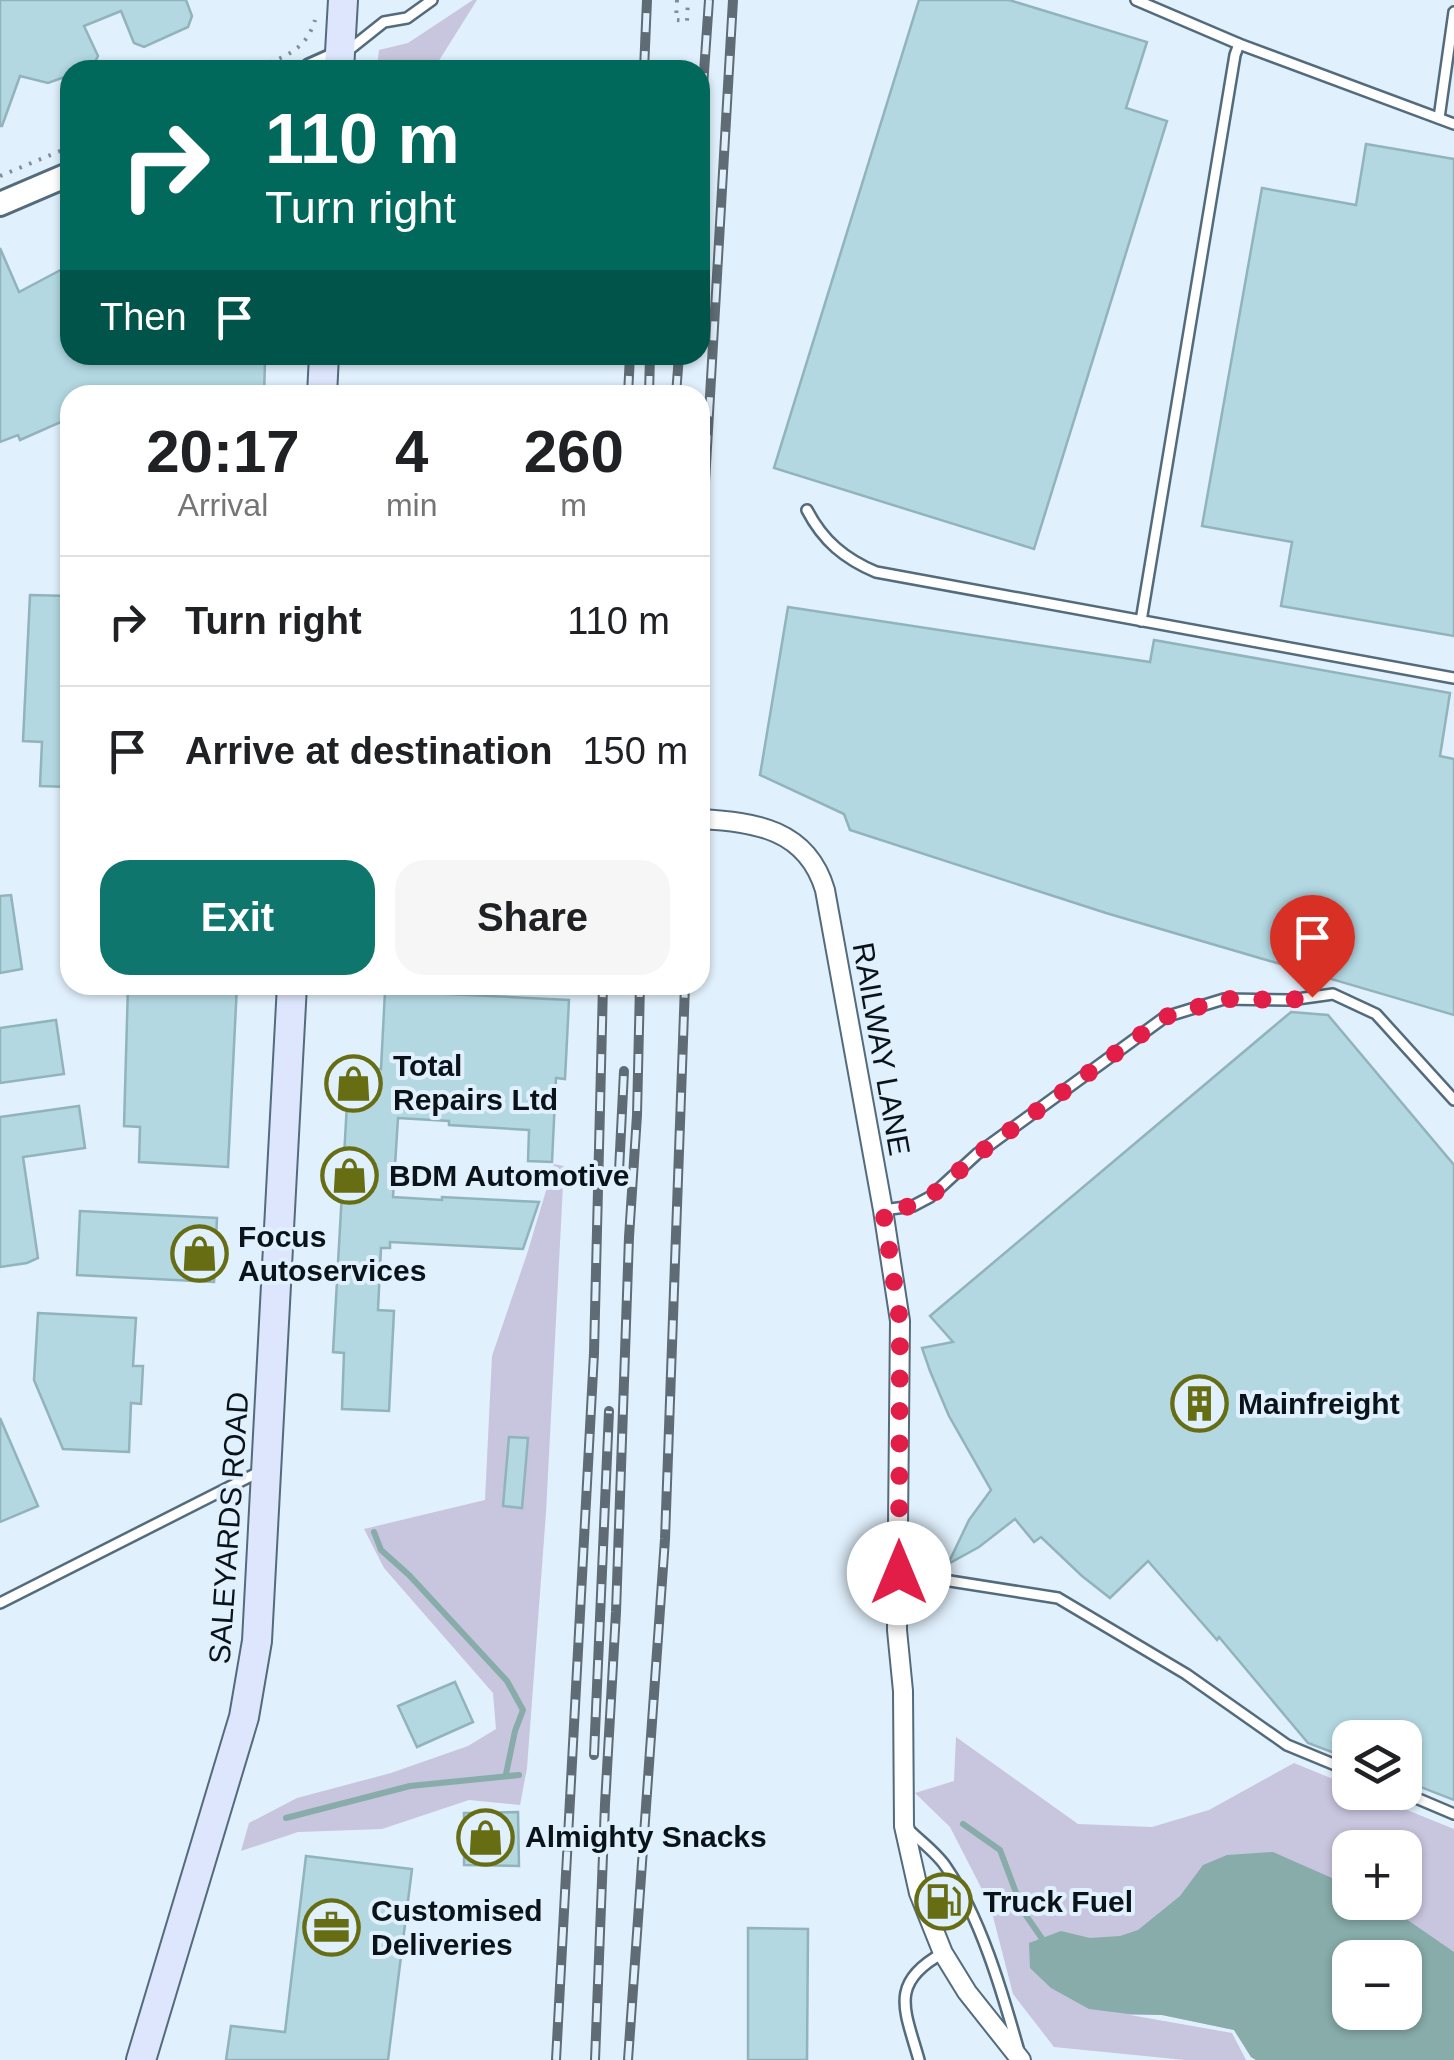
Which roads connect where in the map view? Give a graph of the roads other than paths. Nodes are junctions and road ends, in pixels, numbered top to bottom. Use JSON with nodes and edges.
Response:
{"nodes":[{"id":1,"x":342,"y":0,"type":"edge"},
{"id":2,"x":432,"y":0,"type":"edge"},
{"id":3,"x":1136,"y":0,"type":"edge"},
{"id":4,"x":1454,"y":12,"type":"edge"},
{"id":5,"x":1240,"y":44,"type":"junction"},
{"id":6,"x":339,"y":60,"type":"edge"},
{"id":7,"x":343,"y":60,"type":"edge"},
{"id":8,"x":1438,"y":118,"type":"junction"},
{"id":9,"x":1454,"y":124,"type":"edge"},
{"id":10,"x":60,"y":178,"type":"edge"},
{"id":11,"x":0,"y":204,"type":"edge"},
{"id":12,"x":807,"y":510,"type":"dead end"},
{"id":13,"x":1141,"y":622,"type":"junction"},
{"id":14,"x":1454,"y":678,"type":"edge"},
{"id":15,"x":710,"y":819,"type":"edge"},
{"id":16,"x":291,"y":995,"type":"edge"},
{"id":17,"x":1454,"y":1100,"type":"edge"},
{"id":18,"x":883,"y":1210,"type":"junction"},
{"id":19,"x":266,"y":1469,"type":"junction"},
{"id":20,"x":899,"y":1573,"type":"junction"},
{"id":21,"x":0,"y":1603,"type":"edge"},
{"id":22,"x":1332,"y":1764,"type":"edge"},
{"id":23,"x":1422,"y":1800,"type":"edge"},
{"id":24,"x":1454,"y":1814,"type":"edge"},
{"id":25,"x":904,"y":1826,"type":"junction"},
{"id":26,"x":943,"y":1953,"type":"junction"},
{"id":27,"x":141,"y":2060,"type":"edge"},
{"id":28,"x":919,"y":2060,"type":"edge"},
{"id":29,"x":1022,"y":2060,"type":"edge"}],
"edges":[{"from":1,"to":6,"type":"main road"},
{"from":2,"to":7,"type":"lane"},
{"from":3,"to":5,"type":"lane"},
{"from":4,"to":8,"type":"lane"},
{"from":5,"to":8,"type":"lane"},
{"from":5,"to":13,"type":"lane"},
{"from":8,"to":9,"type":"lane"},
{"from":10,"to":11,"type":"street"},
{"from":12,"to":13,"type":"lane"},
{"from":13,"to":14,"type":"lane"},
{"from":15,"to":18,"type":"street","name":"RAILWAY LANE"},
{"from":16,"to":19,"type":"main road","name":"SALEYARDS ROAD"},
{"from":17,"to":18,"type":"lane"},
{"from":18,"to":20,"type":"street","name":"RAILWAY LANE"},
{"from":19,"to":21,"type":"lane"},
{"from":19,"to":27,"type":"main road","name":"SALEYARDS ROAD"},
{"from":20,"to":22,"type":"lane"},
{"from":20,"to":25,"type":"street","name":"RAILWAY LANE"},
{"from":23,"to":24,"type":"lane"},
{"from":25,"to":26,"type":"street","name":"RAILWAY LANE"},
{"from":25,"to":29,"type":"lane"},
{"from":26,"to":28,"type":"lane"},
{"from":26,"to":29,"type":"street","name":"RAILWAY LANE"}]}
